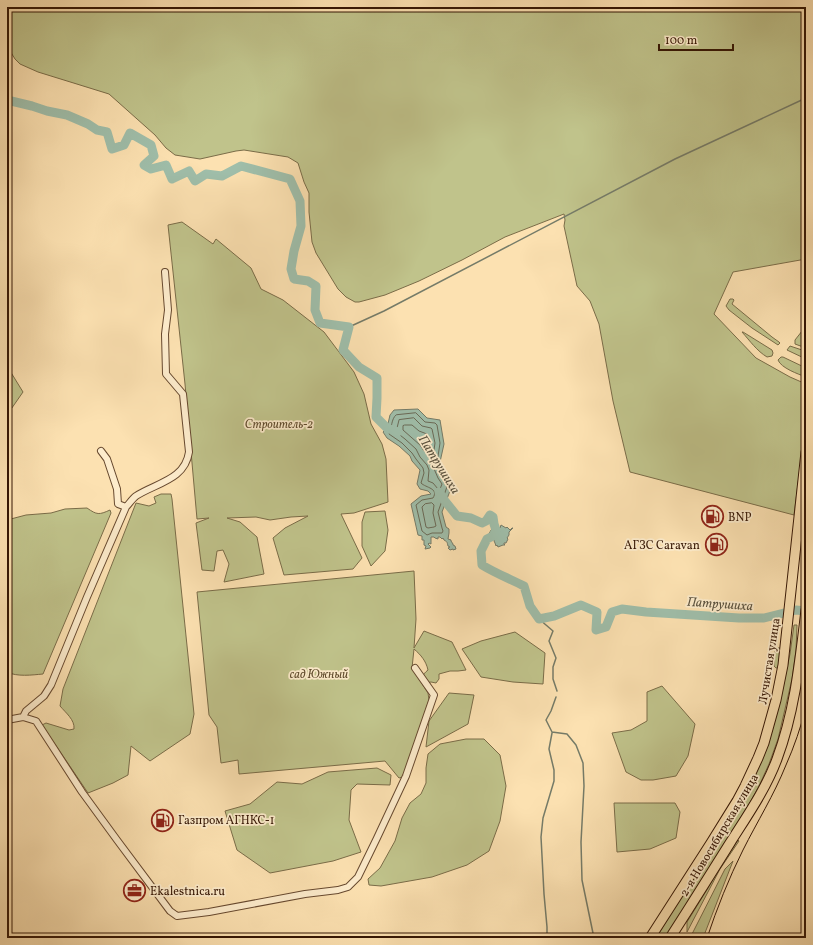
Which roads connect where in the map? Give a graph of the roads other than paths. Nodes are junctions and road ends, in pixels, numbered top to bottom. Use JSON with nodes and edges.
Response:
{"nodes":[{"id":1,"x":165,"y":272,"type":"dead end"},
{"id":2,"x":101,"y":451,"type":"dead end"},
{"id":3,"x":806,"y":452,"type":"edge"},
{"id":4,"x":126,"y":507,"type":"junction"},
{"id":5,"x":806,"y":610,"type":"edge"},
{"id":6,"x":415,"y":668,"type":"dead end"},
{"id":7,"x":23,"y":717,"type":"junction"},
{"id":8,"x":7,"y":720,"type":"edge"},
{"id":9,"x":663,"y":918,"type":"junction"},
{"id":10,"x":650,"y":938,"type":"edge"},
{"id":11,"x":653,"y":938,"type":"edge"},
{"id":12,"x":670,"y":938,"type":"edge"}],
"edges":[{"from":1,"to":4,"type":"street"},
{"from":2,"to":4,"type":"street"},
{"from":3,"to":9,"type":"main road","name":"Лучистая улица"},
{"from":4,"to":7,"type":"street"},
{"from":5,"to":12,"type":"main road","name":"2-я Новосибирская улица"},
{"from":6,"to":7,"type":"street"},
{"from":7,"to":8,"type":"street"},
{"from":9,"to":10,"type":"main road","name":"Лучистая улица"},
{"from":9,"to":11,"type":"main road"}]}
